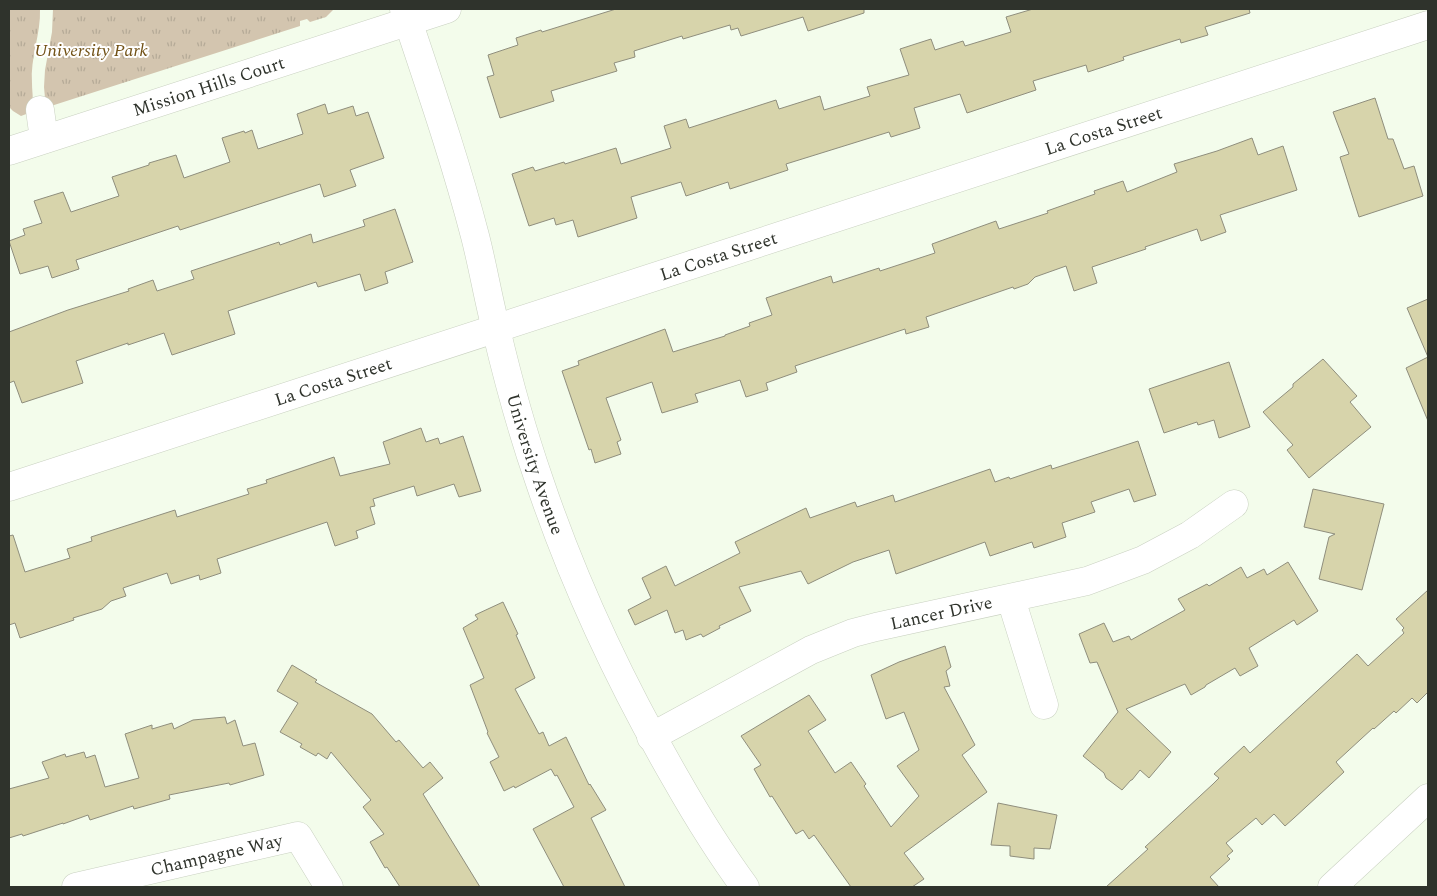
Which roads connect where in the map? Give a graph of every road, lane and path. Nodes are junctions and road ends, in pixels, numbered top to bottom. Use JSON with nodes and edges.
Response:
{"nodes":[{"id":1,"x":447,"y":9,"type":"edge"},
{"id":2,"x":406,"y":15,"type":"edge"},
{"id":3,"x":1428,"y":25,"type":"edge"},
{"id":4,"x":40,"y":110,"type":"dead end"},
{"id":5,"x":44,"y":139,"type":"junction"},
{"id":6,"x":9,"y":150,"type":"edge"},
{"id":7,"x":496,"y":328,"type":"junction"},
{"id":8,"x":9,"y":487,"type":"edge"},
{"id":9,"x":1234,"y":504,"type":"dead end"},
{"id":10,"x":1012,"y":599,"type":"junction"},
{"id":11,"x":1044,"y":705,"type":"dead end"},
{"id":12,"x":651,"y":737,"type":"junction"},
{"id":13,"x":1428,"y":798,"type":"edge"},
{"id":14,"x":76,"y":887,"type":"edge"},
{"id":15,"x":329,"y":887,"type":"edge"},
{"id":16,"x":745,"y":887,"type":"edge"},
{"id":17,"x":1332,"y":887,"type":"edge"}],
"edges":[{"from":1,"to":2,"type":"street","name":"Mission Hills Court"},
{"from":2,"to":5,"type":"street","name":"Mission Hills Court"},
{"from":2,"to":7,"type":"street","name":"University Avenue"},
{"from":3,"to":7,"type":"street","name":"La Costa Street"},
{"from":4,"to":5,"type":"street"},
{"from":5,"to":6,"type":"street","name":"Mission Hills Court"},
{"from":7,"to":8,"type":"street","name":"La Costa Street"},
{"from":7,"to":12,"type":"street","name":"University Avenue"},
{"from":9,"to":10,"type":"street","name":"Lancer Drive"},
{"from":10,"to":11,"type":"street"},
{"from":10,"to":12,"type":"street","name":"Lancer Drive"},
{"from":12,"to":16,"type":"street","name":"University Avenue"},
{"from":13,"to":17,"type":"street"},
{"from":14,"to":15,"type":"street","name":"Champagne Way"}]}
